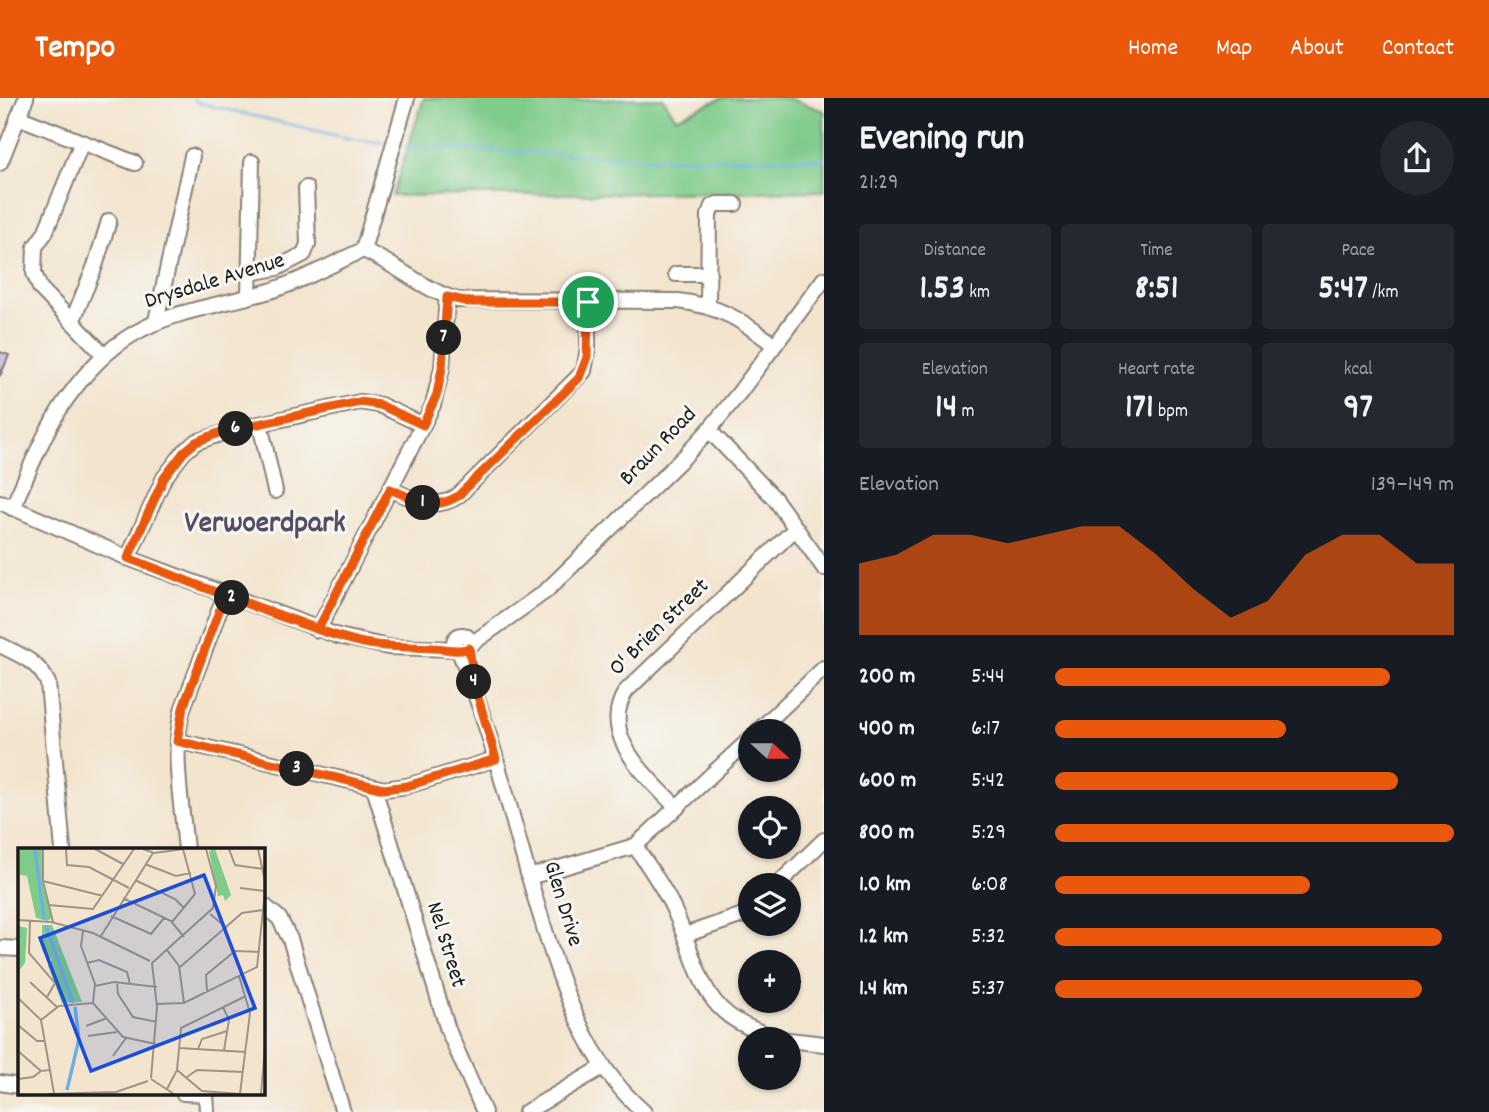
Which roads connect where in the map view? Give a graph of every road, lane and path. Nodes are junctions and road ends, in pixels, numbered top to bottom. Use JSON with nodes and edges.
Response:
{"nodes":[{"id":1,"x":26,"y":98,"type":"edge"},
{"id":2,"x":407,"y":98,"type":"edge"},
{"id":3,"x":18,"y":117,"type":"junction"},
{"id":4,"x":82,"y":142,"type":"junction"},
{"id":5,"x":192,"y":156,"type":"dead end"},
{"id":6,"x":252,"y":162,"type":"dead end"},
{"id":7,"x":0,"y":163,"type":"edge"},
{"id":8,"x":135,"y":163,"type":"dead end"},
{"id":9,"x":306,"y":188,"type":"dead end"},
{"id":10,"x":735,"y":204,"type":"dead end"},
{"id":11,"x":109,"y":221,"type":"dead end"},
{"id":12,"x":363,"y":250,"type":"junction"},
{"id":13,"x":250,"y":273,"type":"junction"},
{"id":14,"x":676,"y":274,"type":"dead end"},
{"id":15,"x":709,"y":274,"type":"junction"},
{"id":16,"x":824,"y":279,"type":"edge"},
{"id":17,"x":249,"y":296,"type":"junction"},
{"id":18,"x":447,"y":297,"type":"junction"},
{"id":19,"x":588,"y":302,"type":"junction"},
{"id":20,"x":709,"y":306,"type":"junction"},
{"id":21,"x":156,"y":321,"type":"junction"},
{"id":22,"x":72,"y":322,"type":"junction"},
{"id":23,"x":774,"y":345,"type":"junction"},
{"id":24,"x":104,"y":355,"type":"junction"},
{"id":25,"x":260,"y":424,"type":"junction"},
{"id":26,"x":423,"y":425,"type":"junction"},
{"id":27,"x":709,"y":430,"type":"junction"},
{"id":28,"x":390,"y":489,"type":"junction"},
{"id":29,"x":275,"y":491,"type":"dead end"},
{"id":30,"x":6,"y":505,"type":"edge"},
{"id":31,"x":796,"y":528,"type":"junction"},
{"id":32,"x":128,"y":558,"type":"junction"},
{"id":33,"x":824,"y":568,"type":"edge"},
{"id":34,"x":225,"y":595,"type":"junction"},
{"id":35,"x":318,"y":629,"type":"junction"},
{"id":36,"x":463,"y":644,"type":"junction"},
{"id":37,"x":0,"y":645,"type":"edge"},
{"id":38,"x":824,"y":668,"type":"edge"},
{"id":39,"x":771,"y":719,"type":"edge"},
{"id":40,"x":177,"y":741,"type":"junction"},
{"id":41,"x":738,"y":750,"type":"edge"},
{"id":42,"x":496,"y":759,"type":"junction"},
{"id":43,"x":373,"y":788,"type":"junction"},
{"id":44,"x":677,"y":808,"type":"junction"},
{"id":45,"x":824,"y":839,"type":"edge"},
{"id":46,"x":635,"y":846,"type":"junction"},
{"id":47,"x":63,"y":848,"type":"edge"},
{"id":48,"x":186,"y":848,"type":"edge"},
{"id":49,"x":789,"y":873,"type":"edge"},
{"id":50,"x":529,"y":877,"type":"junction"},
{"id":51,"x":264,"y":906,"type":"edge"},
{"id":52,"x":738,"y":917,"type":"edge"},
{"id":53,"x":685,"y":935,"type":"junction"},
{"id":54,"x":0,"y":948,"type":"edge"},
{"id":55,"x":18,"y":948,"type":"edge"},
{"id":56,"x":747,"y":1027,"type":"edge"},
{"id":57,"x":801,"y":1041,"type":"edge"},
{"id":58,"x":824,"y":1044,"type":"edge"},
{"id":59,"x":603,"y":1067,"type":"junction"},
{"id":60,"x":0,"y":1083,"type":"edge"},
{"id":61,"x":18,"y":1086,"type":"edge"},
{"id":62,"x":206,"y":1094,"type":"edge"},
{"id":63,"x":207,"y":1112,"type":"edge"},
{"id":64,"x":343,"y":1112,"type":"edge"},
{"id":65,"x":484,"y":1112,"type":"edge"},
{"id":66,"x":526,"y":1112,"type":"edge"},
{"id":67,"x":644,"y":1112,"type":"edge"}],
"edges":[{"from":1,"to":3,"type":"street"},
{"from":2,"to":12,"type":"street"},
{"from":3,"to":4,"type":"street"},
{"from":3,"to":7,"type":"street"},
{"from":4,"to":8,"type":"street"},
{"from":4,"to":22,"type":"street"},
{"from":5,"to":21,"type":"street"},
{"from":6,"to":13,"type":"street"},
{"from":9,"to":13,"type":"street"},
{"from":10,"to":15,"type":"street"},
{"from":11,"to":22,"type":"street"},
{"from":12,"to":17,"type":"street","name":"Drysdale Avenue"},
{"from":12,"to":18,"type":"street"},
{"from":13,"to":17,"type":"street"},
{"from":14,"to":15,"type":"street"},
{"from":15,"to":20,"type":"street"},
{"from":16,"to":23,"type":"street","name":"Braun Road"},
{"from":17,"to":21,"type":"street","name":"Drysdale Avenue"},
{"from":18,"to":19,"type":"street"},
{"from":18,"to":26,"type":"street"},
{"from":19,"to":20,"type":"street"},
{"from":19,"to":28,"type":"street"},
{"from":20,"to":23,"type":"street"},
{"from":21,"to":24,"type":"street","name":"Drysdale Avenue"},
{"from":22,"to":24,"type":"street"},
{"from":23,"to":27,"type":"street","name":"Braun Road"},
{"from":24,"to":30,"type":"street","name":"Drysdale Avenue"},
{"from":25,"to":26,"type":"street"},
{"from":25,"to":29,"type":"street"},
{"from":25,"to":32,"type":"street"},
{"from":26,"to":28,"type":"street"},
{"from":27,"to":31,"type":"street"},
{"from":27,"to":36,"type":"street","name":"Braun Road"},
{"from":28,"to":35,"type":"street"},
{"from":30,"to":32,"type":"street","name":"Braun Road"},
{"from":31,"to":33,"type":"street"},
{"from":31,"to":44,"type":"street","name":"O' Brien Street"},
{"from":32,"to":34,"type":"street","name":"Braun Road"},
{"from":34,"to":35,"type":"street","name":"Braun Road"},
{"from":34,"to":40,"type":"street"},
{"from":35,"to":36,"type":"street","name":"Braun Road"},
{"from":36,"to":42,"type":"street","name":"Glen Drive"},
{"from":37,"to":47,"type":"street"},
{"from":38,"to":39,"type":"street"},
{"from":40,"to":43,"type":"street"},
{"from":40,"to":48,"type":"street"},
{"from":41,"to":44,"type":"street"},
{"from":42,"to":43,"type":"street"},
{"from":42,"to":50,"type":"street","name":"Glen Drive"},
{"from":43,"to":65,"type":"street","name":"Nel Street"},
{"from":44,"to":46,"type":"street"},
{"from":45,"to":49,"type":"street"},
{"from":46,"to":50,"type":"street"},
{"from":46,"to":53,"type":"street"},
{"from":50,"to":59,"type":"street","name":"Glen Drive"},
{"from":51,"to":64,"type":"street"},
{"from":52,"to":53,"type":"street"},
{"from":53,"to":56,"type":"street"},
{"from":54,"to":55,"type":"street"},
{"from":57,"to":58,"type":"street"},
{"from":59,"to":66,"type":"street"},
{"from":59,"to":67,"type":"street","name":"Glen Drive"},
{"from":60,"to":61,"type":"street"},
{"from":62,"to":63,"type":"street"}]}
